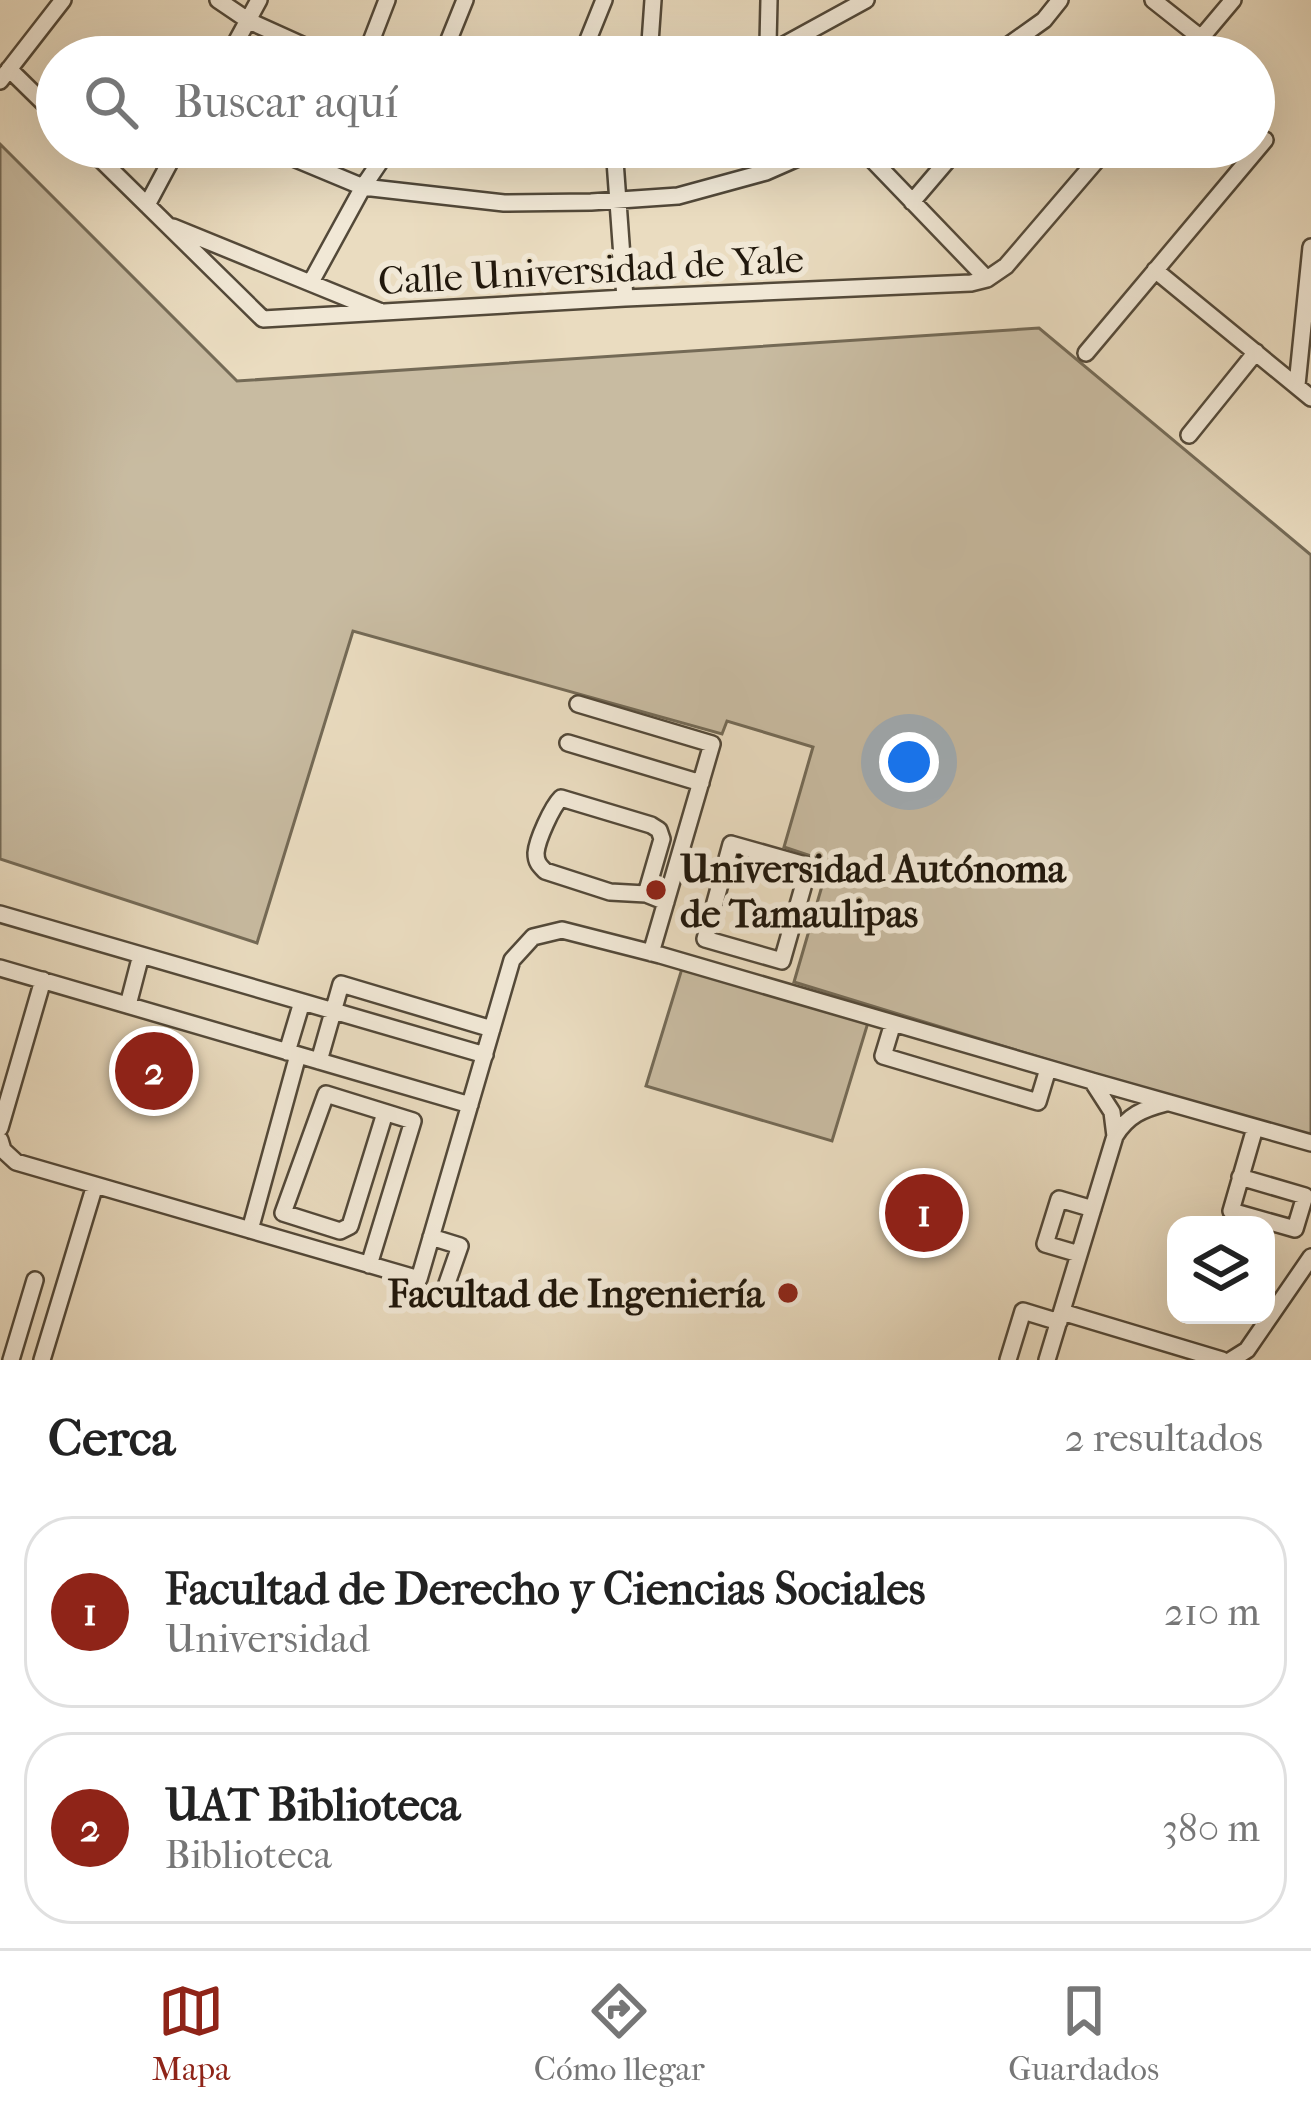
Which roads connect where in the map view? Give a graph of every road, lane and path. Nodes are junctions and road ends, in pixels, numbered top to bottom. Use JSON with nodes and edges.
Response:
{"nodes":[{"id":1,"x":63,"y":0,"type":"edge"},
{"id":2,"x":218,"y":0,"type":"edge"},
{"id":3,"x":259,"y":0,"type":"edge"},
{"id":4,"x":387,"y":0,"type":"edge"},
{"id":5,"x":465,"y":0,"type":"edge"},
{"id":6,"x":604,"y":0,"type":"edge"},
{"id":7,"x":652,"y":0,"type":"edge"},
{"id":8,"x":769,"y":0,"type":"edge"},
{"id":9,"x":866,"y":0,"type":"edge"},
{"id":10,"x":1060,"y":0,"type":"edge"},
{"id":11,"x":1153,"y":0,"type":"edge"},
{"id":12,"x":1233,"y":0,"type":"edge"},
{"id":13,"x":249,"y":21,"type":"junction"},
{"id":14,"x":1031,"y":30,"type":"junction"},
{"id":15,"x":240,"y":36,"type":"edge"},
{"id":16,"x":282,"y":36,"type":"edge"},
{"id":17,"x":372,"y":36,"type":"edge"},
{"id":18,"x":450,"y":36,"type":"edge"},
{"id":19,"x":589,"y":36,"type":"edge"},
{"id":20,"x":650,"y":36,"type":"edge"},
{"id":21,"x":768,"y":36,"type":"edge"},
{"id":22,"x":804,"y":36,"type":"edge"},
{"id":23,"x":1022,"y":36,"type":"edge"},
{"id":24,"x":1028,"y":36,"type":"edge"},
{"id":25,"x":1198,"y":36,"type":"edge"},
{"id":26,"x":1203,"y":36,"type":"edge"},
{"id":27,"x":4,"y":75,"type":"edge"},
{"id":28,"x":36,"y":100,"type":"edge"},
{"id":29,"x":109,"y":168,"type":"edge"},
{"id":30,"x":167,"y":168,"type":"edge"},
{"id":31,"x":317,"y":168,"type":"edge"},
{"id":32,"x":376,"y":168,"type":"edge"},
{"id":33,"x":616,"y":168,"type":"edge"},
{"id":34,"x":775,"y":168,"type":"edge"},
{"id":35,"x":880,"y":168,"type":"edge"},
{"id":36,"x":941,"y":168,"type":"edge"},
{"id":37,"x":1090,"y":168,"type":"edge"},
{"id":38,"x":1241,"y":168,"type":"edge"},
{"id":39,"x":363,"y":187,"type":"junction"},
{"id":40,"x":618,"y":200,"type":"junction"},
{"id":41,"x":912,"y":202,"type":"junction"},
{"id":42,"x":147,"y":205,"type":"junction"},
{"id":43,"x":168,"y":225,"type":"junction"},
{"id":44,"x":1311,"y":247,"type":"edge"},
{"id":45,"x":1156,"y":270,"type":"junction"},
{"id":46,"x":987,"y":279,"type":"junction"},
{"id":47,"x":311,"y":282,"type":"junction"},
{"id":48,"x":625,"y":298,"type":"junction"},
{"id":49,"x":382,"y":312,"type":"junction"},
{"id":50,"x":1256,"y":352,"type":"junction"},
{"id":51,"x":1086,"y":353,"type":"dead end"},
{"id":52,"x":1297,"y":386,"type":"junction"},
{"id":53,"x":1311,"y":398,"type":"edge"},
{"id":54,"x":1189,"y":435,"type":"dead end"},
{"id":55,"x":578,"y":704,"type":"dead end"},
{"id":56,"x":568,"y":743,"type":"dead end"},
{"id":57,"x":701,"y":783,"type":"junction"},
{"id":58,"x":646,"y":894,"type":"junction"},
{"id":59,"x":666,"y":902,"type":"junction"},
{"id":60,"x":0,"y":914,"type":"edge"},
{"id":61,"x":748,"y":951,"type":"junction"},
{"id":62,"x":651,"y":953,"type":"junction"},
{"id":63,"x":141,"y":955,"type":"junction"},
{"id":64,"x":0,"y":968,"type":"edge"},
{"id":65,"x":741,"y":979,"type":"junction"},
{"id":66,"x":43,"y":980,"type":"junction"},
{"id":67,"x":302,"y":1002,"type":"junction"},
{"id":68,"x":128,"y":1005,"type":"junction"},
{"id":69,"x":333,"y":1011,"type":"junction"},
{"id":70,"x":893,"y":1023,"type":"junction"},
{"id":71,"x":492,"y":1029,"type":"junction"},
{"id":72,"x":293,"y":1053,"type":"junction"},
{"id":73,"x":485,"y":1055,"type":"junction"},
{"id":74,"x":319,"y":1061,"type":"junction"},
{"id":75,"x":342,"y":1068,"type":"junction"},
{"id":76,"x":1048,"y":1069,"type":"junction"},
{"id":77,"x":1092,"y":1081,"type":"junction"},
{"id":78,"x":6,"y":1082,"type":"edge"},
{"id":79,"x":326,"y":1094,"type":"junction"},
{"id":80,"x":1167,"y":1102,"type":"junction"},
{"id":81,"x":470,"y":1105,"type":"junction"},
{"id":82,"x":385,"y":1113,"type":"junction"},
{"id":83,"x":0,"y":1128,"type":"edge"},
{"id":84,"x":1255,"y":1128,"type":"junction"},
{"id":85,"x":1115,"y":1136,"type":"junction"},
{"id":86,"x":0,"y":1140,"type":"edge"},
{"id":87,"x":1311,"y":1143,"type":"edge"},
{"id":88,"x":1240,"y":1178,"type":"junction"},
{"id":89,"x":95,"y":1185,"type":"junction"},
{"id":90,"x":1093,"y":1209,"type":"junction"},
{"id":91,"x":319,"y":1225,"type":"junction"},
{"id":92,"x":250,"y":1230,"type":"junction"},
{"id":93,"x":431,"y":1238,"type":"junction"},
{"id":94,"x":312,"y":1248,"type":"junction"},
{"id":95,"x":1079,"y":1254,"type":"junction"},
{"id":96,"x":1311,"y":1257,"type":"edge"},
{"id":97,"x":369,"y":1265,"type":"junction"},
{"id":98,"x":35,"y":1280,"type":"dead end"},
{"id":99,"x":444,"y":1292,"type":"dead end"},
{"id":100,"x":1060,"y":1317,"type":"junction"},
{"id":101,"x":11,"y":1360,"type":"edge"},
{"id":102,"x":42,"y":1360,"type":"edge"},
{"id":103,"x":1008,"y":1360,"type":"edge"},
{"id":104,"x":1048,"y":1360,"type":"edge"},
{"id":105,"x":1226,"y":1360,"type":"edge"}],
"edges":[{"from":1,"to":27,"type":"street"},
{"from":2,"to":13,"type":"street"},
{"from":3,"to":13,"type":"street"},
{"from":4,"to":17,"type":"street"},
{"from":5,"to":18,"type":"street"},
{"from":6,"to":19,"type":"street"},
{"from":7,"to":20,"type":"street"},
{"from":8,"to":21,"type":"street"},
{"from":9,"to":22,"type":"street"},
{"from":10,"to":14,"type":"street"},
{"from":11,"to":25,"type":"street"},
{"from":12,"to":26,"type":"street"},
{"from":13,"to":15,"type":"street"},
{"from":13,"to":16,"type":"street"},
{"from":14,"to":23,"type":"street"},
{"from":14,"to":24,"type":"street"},
{"from":27,"to":28,"type":"street"},
{"from":29,"to":42,"type":"street","name":"Calle Universidad de Yale"},
{"from":30,"to":42,"type":"street"},
{"from":31,"to":39,"type":"street"},
{"from":32,"to":39,"type":"street"},
{"from":33,"to":40,"type":"street"},
{"from":34,"to":40,"type":"street"},
{"from":35,"to":41,"type":"street"},
{"from":36,"to":41,"type":"street"},
{"from":37,"to":46,"type":"street"},
{"from":38,"to":45,"type":"street"},
{"from":39,"to":40,"type":"street"},
{"from":39,"to":47,"type":"street"},
{"from":40,"to":48,"type":"street"},
{"from":41,"to":46,"type":"street"},
{"from":42,"to":43,"type":"street","name":"Calle Universidad de Yale"},
{"from":43,"to":47,"type":"street"},
{"from":43,"to":49,"type":"street","name":"Calle Universidad de Yale"},
{"from":44,"to":52,"type":"street"},
{"from":45,"to":50,"type":"street"},
{"from":45,"to":51,"type":"street"},
{"from":46,"to":48,"type":"street","name":"Calle Universidad de Yale"},
{"from":47,"to":49,"type":"street"},
{"from":48,"to":49,"type":"street","name":"Calle Universidad de Yale"},
{"from":50,"to":52,"type":"street"},
{"from":50,"to":54,"type":"street"},
{"from":52,"to":53,"type":"street"},
{"from":55,"to":57,"type":"street"},
{"from":56,"to":57,"type":"street"},
{"from":57,"to":59,"type":"street"},
{"from":58,"to":58,"type":"street"},
{"from":58,"to":59,"type":"street"},
{"from":59,"to":62,"type":"street"},
{"from":60,"to":63,"type":"street"},
{"from":61,"to":61,"type":"street"},
{"from":61,"to":65,"type":"street"},
{"from":62,"to":65,"type":"street"},
{"from":62,"to":71,"type":"street"},
{"from":63,"to":67,"type":"street"},
{"from":63,"to":68,"type":"street"},
{"from":64,"to":66,"type":"street"},
{"from":65,"to":70,"type":"street"},
{"from":66,"to":68,"type":"street"},
{"from":66,"to":78,"type":"street"},
{"from":67,"to":69,"type":"street"},
{"from":67,"to":72,"type":"street"},
{"from":68,"to":72,"type":"street"},
{"from":69,"to":71,"type":"street"},
{"from":69,"to":73,"type":"street"},
{"from":69,"to":74,"type":"street"},
{"from":70,"to":76,"type":"street"},
{"from":70,"to":76,"type":"street"},
{"from":71,"to":73,"type":"street"},
{"from":72,"to":74,"type":"street"},
{"from":72,"to":92,"type":"street"},
{"from":73,"to":81,"type":"street"},
{"from":74,"to":75,"type":"street"},
{"from":75,"to":79,"type":"street"},
{"from":75,"to":81,"type":"street"},
{"from":76,"to":77,"type":"street"},
{"from":77,"to":80,"type":"street"},
{"from":77,"to":85,"type":"street"},
{"from":78,"to":83,"type":"street"},
{"from":79,"to":82,"type":"street"},
{"from":79,"to":91,"type":"street"},
{"from":80,"to":84,"type":"street"},
{"from":80,"to":85,"type":"street"},
{"from":81,"to":93,"type":"street"},
{"from":82,"to":91,"type":"street"},
{"from":82,"to":97,"type":"street"},
{"from":84,"to":87,"type":"street"},
{"from":84,"to":88,"type":"street"},
{"from":85,"to":90,"type":"street"},
{"from":86,"to":89,"type":"street"},
{"from":88,"to":88,"type":"street"},
{"from":89,"to":92,"type":"street"},
{"from":89,"to":102,"type":"street"},
{"from":90,"to":95,"type":"street"},
{"from":90,"to":95,"type":"street"},
{"from":91,"to":94,"type":"street"},
{"from":92,"to":94,"type":"street"},
{"from":93,"to":97,"type":"street"},
{"from":93,"to":99,"type":"street"},
{"from":94,"to":97,"type":"street"},
{"from":95,"to":100,"type":"street"},
{"from":96,"to":105,"type":"street"},
{"from":98,"to":101,"type":"street"},
{"from":100,"to":103,"type":"street"},
{"from":100,"to":104,"type":"street"},
{"from":100,"to":105,"type":"street"}]}
